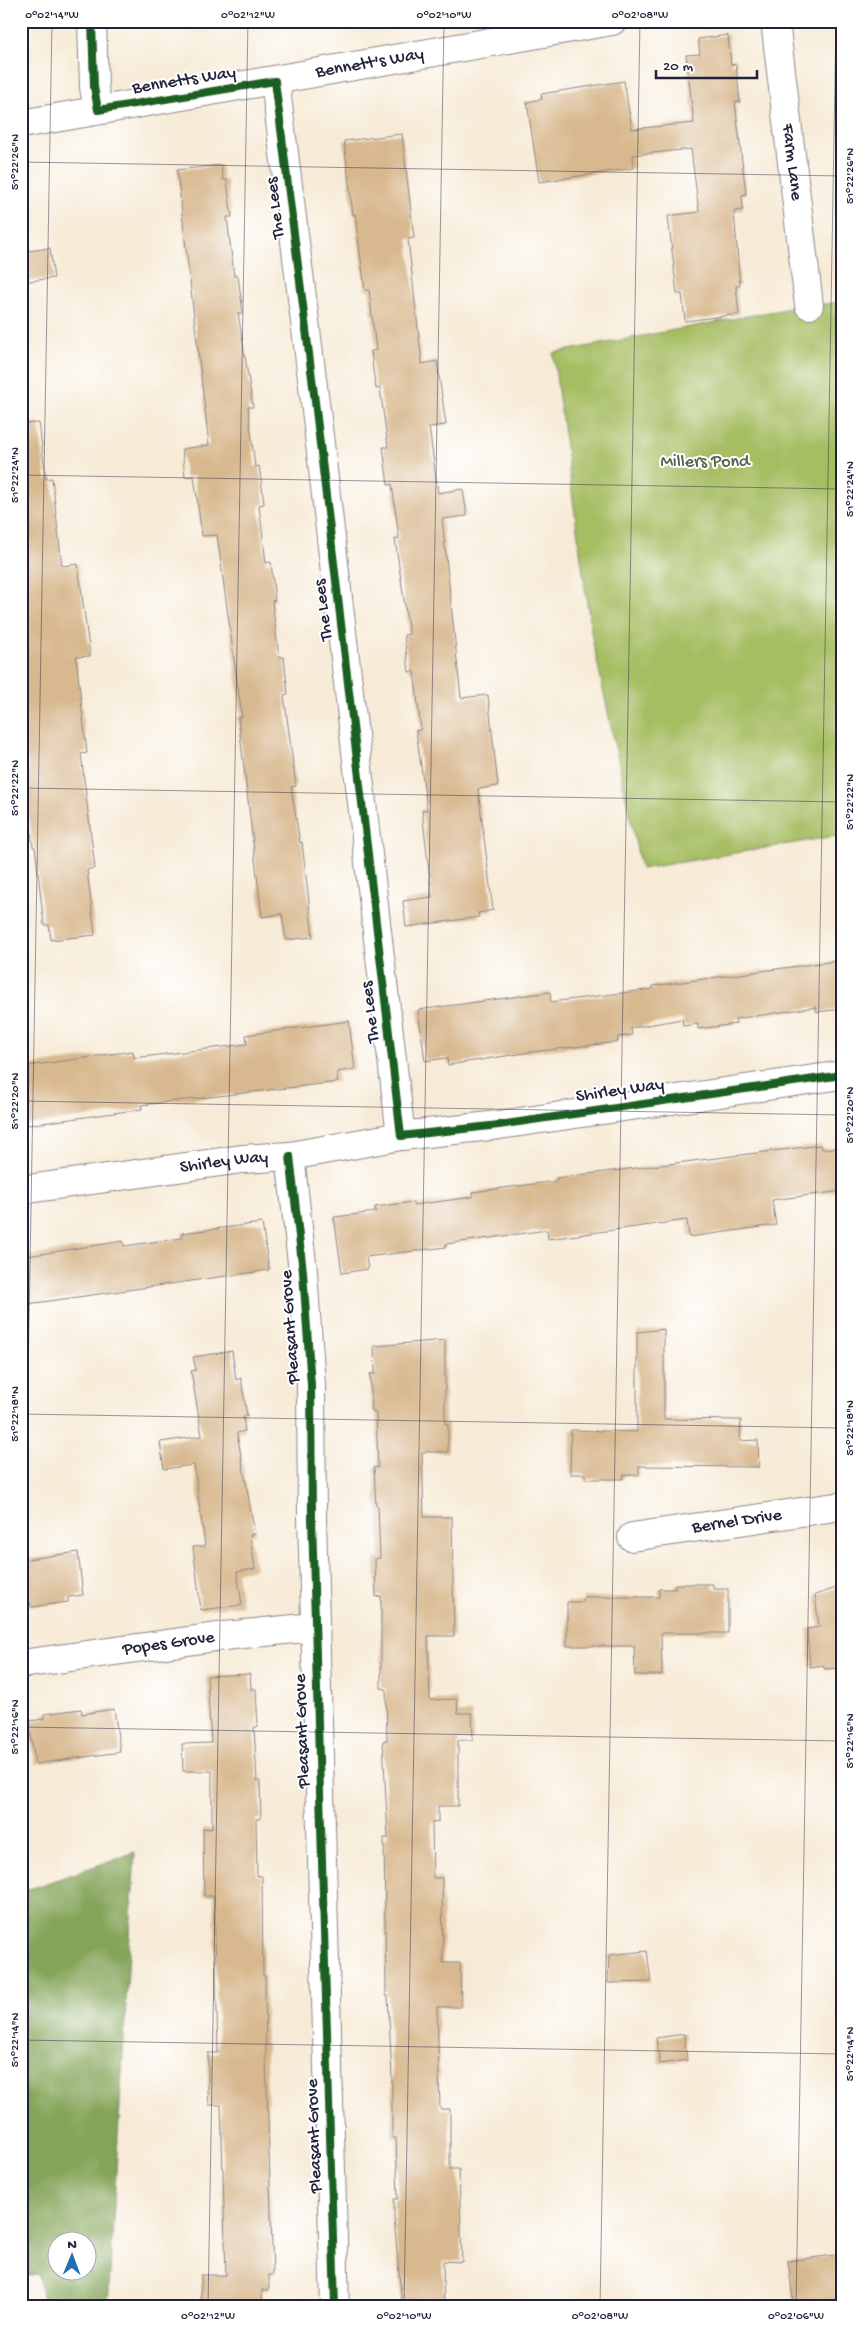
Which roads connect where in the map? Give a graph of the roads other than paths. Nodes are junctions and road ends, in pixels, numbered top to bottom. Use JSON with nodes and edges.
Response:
{"nodes":[{"id":1,"x":92,"y":21,"type":"edge"},
{"id":2,"x":612,"y":21,"type":"edge"},
{"id":3,"x":775,"y":21,"type":"edge"},
{"id":4,"x":275,"y":81,"type":"junction"},
{"id":5,"x":98,"y":110,"type":"junction"},
{"id":6,"x":21,"y":124,"type":"edge"},
{"id":7,"x":810,"y":305,"type":"dead end"},
{"id":8,"x":842,"y":1075,"type":"edge"},
{"id":9,"x":401,"y":1136,"type":"junction"},
{"id":10,"x":290,"y":1156,"type":"junction"},
{"id":11,"x":21,"y":1190,"type":"edge"},
{"id":12,"x":842,"y":1506,"type":"edge"},
{"id":13,"x":632,"y":1537,"type":"dead end"},
{"id":14,"x":315,"y":1627,"type":"junction"},
{"id":15,"x":21,"y":1664,"type":"edge"},
{"id":16,"x":335,"y":2307,"type":"edge"}],
"edges":[{"from":1,"to":5,"type":"street"},
{"from":2,"to":4,"type":"street","name":"Bennett's Way"},
{"from":3,"to":7,"type":"street","name":"Farm Lane"},
{"from":4,"to":5,"type":"street","name":"Bennetts Way"},
{"from":4,"to":9,"type":"street","name":"The Lees"},
{"from":5,"to":6,"type":"street","name":"Bennetts Way"},
{"from":8,"to":9,"type":"street","name":"Shirley Way"},
{"from":9,"to":10,"type":"street","name":"Shirley Way"},
{"from":10,"to":11,"type":"street","name":"Shirley Way"},
{"from":10,"to":14,"type":"street","name":"Pleasant Grove"},
{"from":12,"to":13,"type":"street","name":"Bernel Drive"},
{"from":14,"to":15,"type":"street","name":"Popes Grove"},
{"from":14,"to":16,"type":"street","name":"Pleasant Grove"}]}
